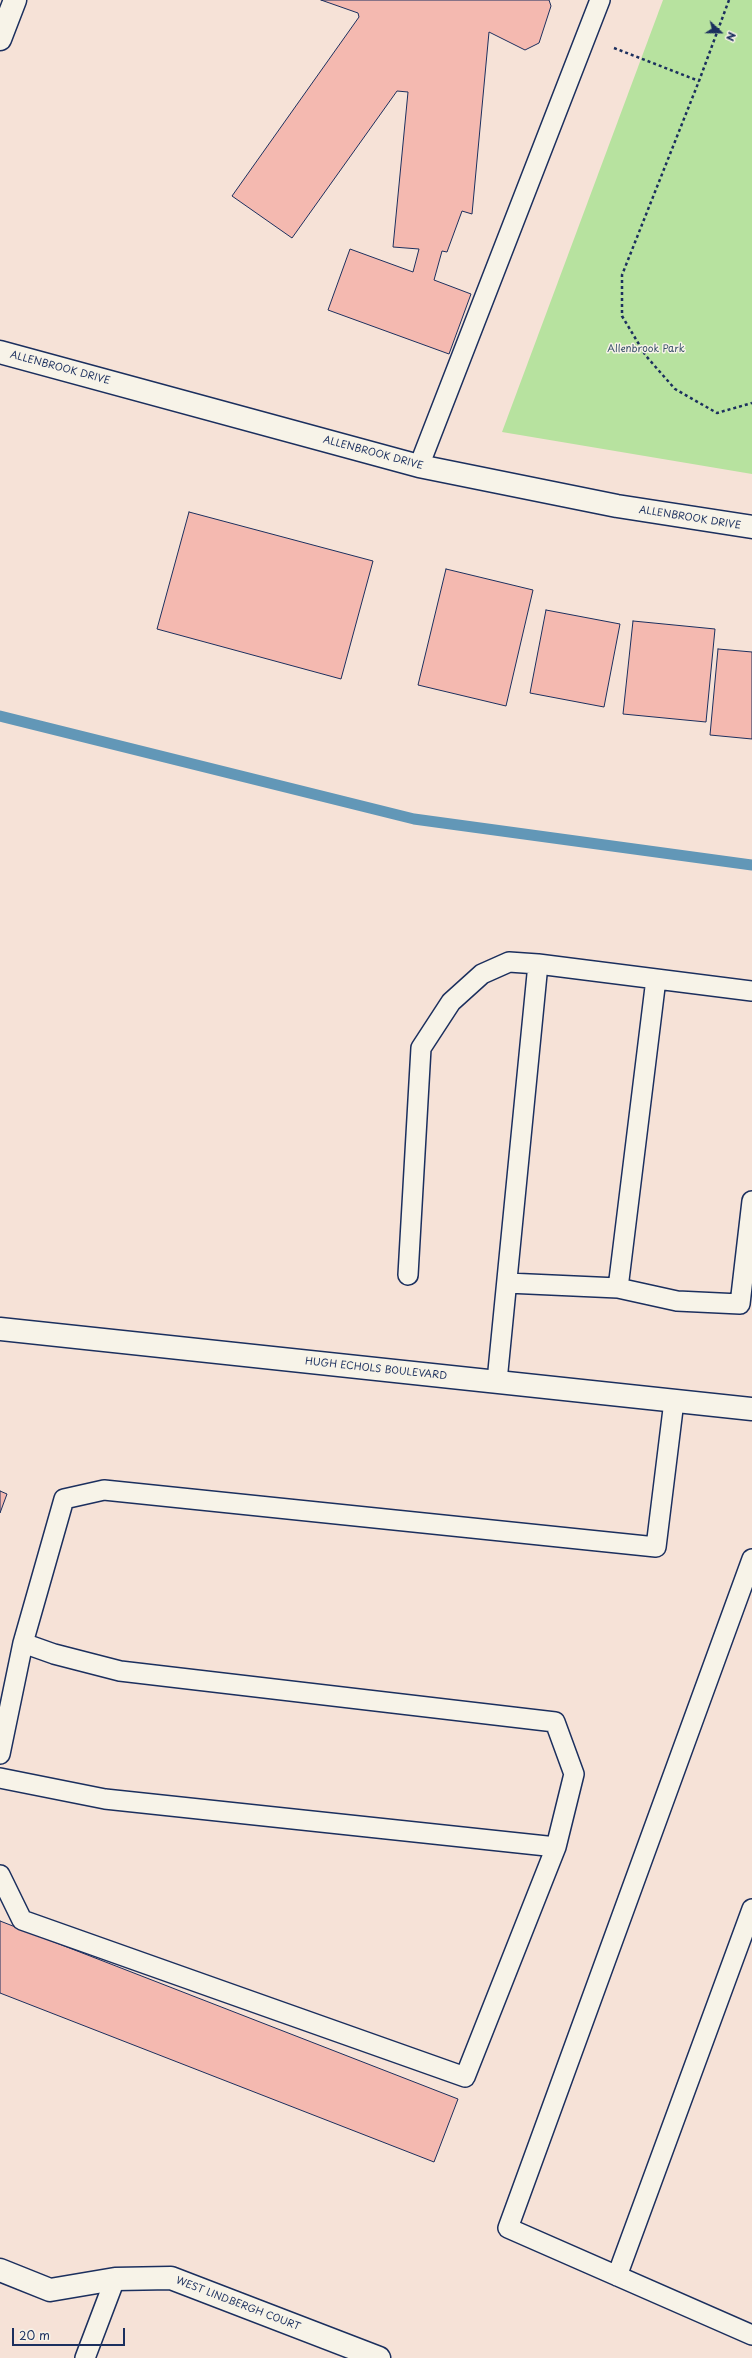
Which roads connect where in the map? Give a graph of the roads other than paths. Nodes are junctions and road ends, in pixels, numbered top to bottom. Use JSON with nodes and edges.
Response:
{"nodes":[{"id":1,"x":14,"y":0,"type":"edge"},
{"id":2,"x":600,"y":0,"type":"edge"},
{"id":3,"x":0,"y":39,"type":"edge"},
{"id":4,"x":0,"y":352,"type":"edge"},
{"id":5,"x":419,"y":466,"type":"junction"},
{"id":6,"x":752,"y":527,"type":"edge"},
{"id":7,"x":538,"y":964,"type":"junction"},
{"id":8,"x":656,"y":979,"type":"junction"},
{"id":9,"x":752,"y":991,"type":"edge"},
{"id":10,"x":752,"y":1201,"type":"edge"},
{"id":11,"x":408,"y":1275,"type":"dead end"},
{"id":12,"x":507,"y":1283,"type":"junction"},
{"id":13,"x":618,"y":1288,"type":"junction"},
{"id":14,"x":0,"y":1329,"type":"edge"},
{"id":15,"x":497,"y":1382,"type":"junction"},
{"id":16,"x":674,"y":1401,"type":"junction"},
{"id":17,"x":752,"y":1409,"type":"edge"},
{"id":18,"x":752,"y":1559,"type":"edge"},
{"id":19,"x":747,"y":1584,"type":"edge"},
{"id":20,"x":23,"y":1643,"type":"junction"},
{"id":21,"x":0,"y":1754,"type":"edge"},
{"id":22,"x":0,"y":1778,"type":"edge"},
{"id":23,"x":556,"y":1847,"type":"junction"},
{"id":24,"x":0,"y":1875,"type":"edge"},
{"id":25,"x":752,"y":1909,"type":"edge"},
{"id":26,"x":0,"y":2270,"type":"edge"},
{"id":27,"x":617,"y":2276,"type":"junction"},
{"id":28,"x":115,"y":2279,"type":"junction"},
{"id":29,"x":752,"y":2335,"type":"edge"},
{"id":30,"x":85,"y":2358,"type":"edge"},
{"id":31,"x":379,"y":2358,"type":"edge"}],
"edges":[{"from":1,"to":3,"type":"street"},
{"from":2,"to":5,"type":"lane"},
{"from":4,"to":5,"type":"street","name":"ALLENBROOK DRIVE"},
{"from":5,"to":6,"type":"street","name":"ALLENBROOK DRIVE"},
{"from":7,"to":8,"type":"lane"},
{"from":7,"to":11,"type":"lane"},
{"from":7,"to":12,"type":"lane"},
{"from":8,"to":9,"type":"lane"},
{"from":8,"to":13,"type":"lane"},
{"from":10,"to":13,"type":"lane"},
{"from":12,"to":13,"type":"lane"},
{"from":12,"to":15,"type":"lane"},
{"from":14,"to":15,"type":"street","name":"HUGH ECHOLS BOULEVARD"},
{"from":15,"to":16,"type":"street","name":"HUGH ECHOLS BOULEVARD"},
{"from":16,"to":17,"type":"street","name":"HUGH ECHOLS BOULEVARD"},
{"from":16,"to":20,"type":"lane"},
{"from":18,"to":19,"type":"lane"},
{"from":19,"to":27,"type":"lane"},
{"from":20,"to":21,"type":"lane"},
{"from":20,"to":23,"type":"lane"},
{"from":22,"to":23,"type":"lane"},
{"from":23,"to":24,"type":"lane"},
{"from":25,"to":27,"type":"lane"},
{"from":26,"to":28,"type":"street","name":"WEST LINDBERGH COURT"},
{"from":27,"to":29,"type":"lane"},
{"from":28,"to":30,"type":"lane"},
{"from":28,"to":31,"type":"street","name":"WEST LINDBERGH COURT"}]}
